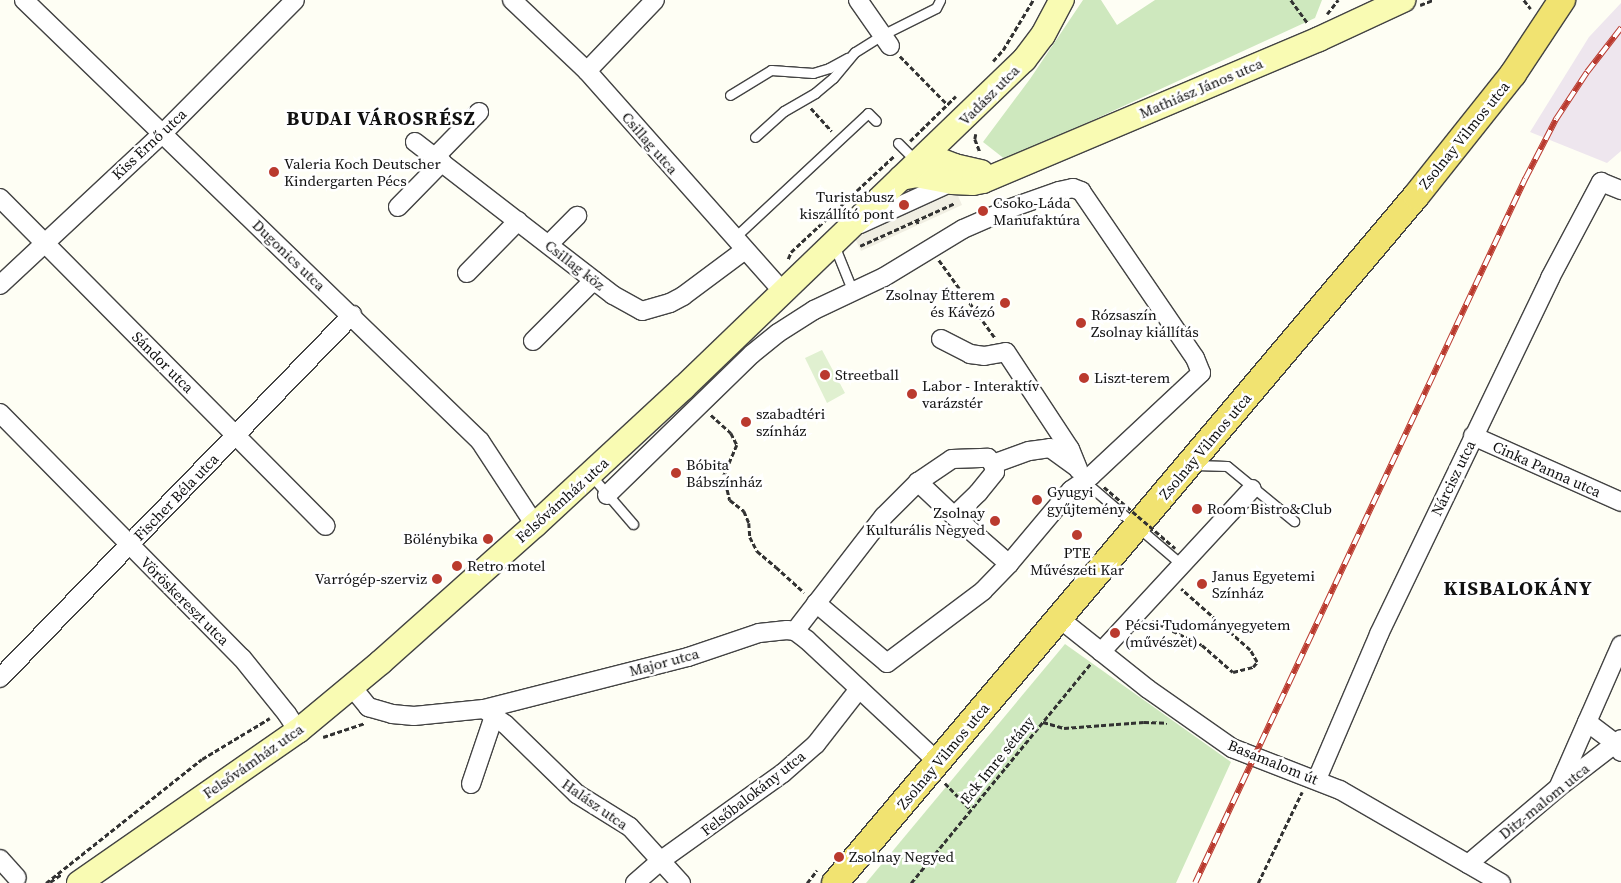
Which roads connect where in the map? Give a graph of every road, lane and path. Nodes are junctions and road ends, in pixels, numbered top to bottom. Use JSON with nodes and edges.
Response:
{"nodes":[{"id":1,"x":295,"y":0,"type":"edge"},
{"id":2,"x":512,"y":0,"type":"edge"},
{"id":3,"x":655,"y":0,"type":"edge"},
{"id":4,"x":858,"y":0,"type":"edge"},
{"id":5,"x":940,"y":0,"type":"edge"},
{"id":6,"x":1033,"y":0,"type":"edge"},
{"id":7,"x":1062,"y":0,"type":"edge"},
{"id":8,"x":1291,"y":0,"type":"edge"},
{"id":9,"x":1433,"y":0,"type":"edge"},
{"id":10,"x":1562,"y":0,"type":"edge"},
{"id":11,"x":31,"y":2,"type":"edge"},
{"id":12,"x":1409,"y":4,"type":"edge"},
{"id":13,"x":1302,"y":16,"type":"dead end"},
{"id":14,"x":886,"y":41,"type":"junction"},
{"id":15,"x":855,"y":52,"type":"junction"},
{"id":16,"x":990,"y":64,"type":"dead end"},
{"id":17,"x":587,"y":70,"type":"junction"},
{"id":18,"x":962,"y":92,"type":"dead end"},
{"id":19,"x":730,"y":96,"type":"dead end"},
{"id":20,"x":804,"y":100,"type":"junction"},
{"id":21,"x":947,"y":104,"type":"junction"},
{"id":22,"x":479,"y":112,"type":"dead end"},
{"id":23,"x":876,"y":121,"type":"dead end"},
{"id":24,"x":954,"y":130,"type":"junction"},
{"id":25,"x":163,"y":133,"type":"junction"},
{"id":26,"x":755,"y":137,"type":"dead end"},
{"id":27,"x":840,"y":140,"type":"junction"},
{"id":28,"x":415,"y":142,"type":"dead end"},
{"id":29,"x":909,"y":157,"type":"junction"},
{"id":30,"x":439,"y":159,"type":"junction"},
{"id":31,"x":961,"y":184,"type":"junction"},
{"id":32,"x":1621,"y":190,"type":"edge"},
{"id":33,"x":0,"y":198,"type":"edge"},
{"id":34,"x":398,"y":207,"type":"dead end"},
{"id":35,"x":577,"y":216,"type":"dead end"},
{"id":36,"x":518,"y":221,"type":"junction"},
{"id":37,"x":850,"y":228,"type":"junction"},
{"id":38,"x":43,"y":243,"type":"junction"},
{"id":39,"x":549,"y":244,"type":"junction"},
{"id":40,"x":739,"y":244,"type":"junction"},
{"id":41,"x":930,"y":249,"type":"junction"},
{"id":42,"x":836,"y":251,"type":"junction"},
{"id":43,"x":467,"y":273,"type":"dead end"},
{"id":44,"x":594,"y":280,"type":"junction"},
{"id":45,"x":0,"y":285,"type":"edge"},
{"id":46,"x":779,"y":287,"type":"junction"},
{"id":47,"x":853,"y":292,"type":"junction"},
{"id":48,"x":352,"y":315,"type":"junction"},
{"id":49,"x":941,"y":339,"type":"dead end"},
{"id":50,"x":533,"y":341,"type":"dead end"},
{"id":51,"x":1006,"y":352,"type":"junction"},
{"id":52,"x":700,"y":404,"type":"junction"},
{"id":53,"x":0,"y":413,"type":"edge"},
{"id":54,"x":236,"y":435,"type":"junction"},
{"id":55,"x":1473,"y":436,"type":"junction"},
{"id":56,"x":993,"y":464,"type":"junction"},
{"id":57,"x":1190,"y":465,"type":"junction"},
{"id":58,"x":590,"y":474,"type":"junction"},
{"id":59,"x":1083,"y":476,"type":"junction"},
{"id":60,"x":918,"y":482,"type":"junction"},
{"id":61,"x":1104,"y":487,"type":"dead end"},
{"id":62,"x":1252,"y":489,"type":"junction"},
{"id":63,"x":607,"y":495,"type":"junction"},
{"id":64,"x":1621,"y":502,"type":"edge"},
{"id":65,"x":954,"y":516,"type":"junction"},
{"id":66,"x":1294,"y":521,"type":"dead end"},
{"id":67,"x":633,"y":524,"type":"dead end"},
{"id":68,"x":535,"y":525,"type":"junction"},
{"id":69,"x":326,"y":526,"type":"dead end"},
{"id":70,"x":1138,"y":526,"type":"junction"},
{"id":71,"x":129,"y":545,"type":"junction"},
{"id":72,"x":1175,"y":548,"type":"dead end"},
{"id":73,"x":1009,"y":564,"type":"junction"},
{"id":74,"x":1182,"y":564,"type":"junction"},
{"id":75,"x":1169,"y":578,"type":"junction"},
{"id":76,"x":816,"y":603,"type":"junction"},
{"id":77,"x":1137,"y":613,"type":"junction"},
{"id":78,"x":1060,"y":619,"type":"junction"},
{"id":79,"x":795,"y":631,"type":"junction"},
{"id":80,"x":1621,"y":645,"type":"edge"},
{"id":81,"x":1101,"y":652,"type":"junction"},
{"id":82,"x":0,"y":678,"type":"edge"},
{"id":83,"x":352,"y":686,"type":"junction"},
{"id":84,"x":859,"y":689,"type":"junction"},
{"id":85,"x":368,"y":707,"type":"junction"},
{"id":86,"x":284,"y":710,"type":"junction"},
{"id":87,"x":489,"y":713,"type":"junction"},
{"id":88,"x":1183,"y":714,"type":"junction"},
{"id":89,"x":1043,"y":722,"type":"junction"},
{"id":90,"x":1587,"y":722,"type":"junction"},
{"id":91,"x":308,"y":735,"type":"junction"},
{"id":92,"x":1619,"y":745,"type":"edge"},
{"id":93,"x":939,"y":770,"type":"junction"},
{"id":94,"x":1313,"y":778,"type":"junction"},
{"id":95,"x":471,"y":784,"type":"dead end"},
{"id":96,"x":1558,"y":787,"type":"junction"},
{"id":97,"x":971,"y":810,"type":"junction"},
{"id":98,"x":0,"y":859,"type":"edge"},
{"id":99,"x":660,"y":861,"type":"junction"},
{"id":100,"x":1468,"y":864,"type":"junction"},
{"id":101,"x":17,"y":878,"type":"dead end"},
{"id":102,"x":46,"y":883,"type":"edge"},
{"id":103,"x":79,"y":883,"type":"edge"},
{"id":104,"x":635,"y":883,"type":"edge"},
{"id":105,"x":681,"y":883,"type":"edge"},
{"id":106,"x":835,"y":883,"type":"edge"},
{"id":107,"x":911,"y":883,"type":"edge"},
{"id":108,"x":1258,"y":883,"type":"edge"},
{"id":109,"x":1501,"y":883,"type":"edge"}],
"edges":[{"from":1,"to":25,"type":"street","name":"Kiss Ernő utca"},
{"from":2,"to":17,"type":"street","name":"Csillag utca"},
{"from":3,"to":17,"type":"street"},
{"from":4,"to":14,"type":"street"},
{"from":5,"to":14,"type":"lane"},
{"from":6,"to":16,"type":"path"},
{"from":7,"to":24,"type":"street","name":"Vadász utca"},
{"from":8,"to":13,"type":"path"},
{"from":9,"to":12,"type":"path"},
{"from":10,"to":57,"type":"main road","name":"Zsolnay Vilmos utca"},
{"from":11,"to":25,"type":"street","name":"Dugonics utca"},
{"from":12,"to":31,"type":"street","name":"Mathiász János utca"},
{"from":14,"to":15,"type":"lane"},
{"from":14,"to":21,"type":"path"},
{"from":15,"to":19,"type":"lane"},
{"from":15,"to":20,"type":"lane"},
{"from":17,"to":40,"type":"street","name":"Csillag utca"},
{"from":18,"to":21,"type":"path"},
{"from":20,"to":26,"type":"lane"},
{"from":20,"to":27,"type":"path"},
{"from":21,"to":29,"type":"path"},
{"from":22,"to":30,"type":"street"},
{"from":23,"to":27,"type":"lane"},
{"from":24,"to":29,"type":"street","name":"Vadász utca"},
{"from":24,"to":31,"type":"street"},
{"from":25,"to":38,"type":"street","name":"Kiss Ernő utca"},
{"from":25,"to":48,"type":"street","name":"Dugonics utca"},
{"from":27,"to":40,"type":"lane"},
{"from":28,"to":30,"type":"street","name":"Csillag köz"},
{"from":29,"to":31,"type":"street","name":"Mathiász János utca"},
{"from":29,"to":31,"type":"street","name":"Mathiász János utca"},
{"from":29,"to":37,"type":"street","name":"Felsővámház utca"},
{"from":29,"to":46,"type":"path"},
{"from":30,"to":34,"type":"street"},
{"from":30,"to":36,"type":"street","name":"Csillag köz"},
{"from":31,"to":37,"type":"street"},
{"from":31,"to":42,"type":"path"},
{"from":32,"to":55,"type":"street","name":"Nárcisz utca"},
{"from":33,"to":38,"type":"street","name":"Sándor utca"},
{"from":35,"to":39,"type":"street"},
{"from":36,"to":39,"type":"street","name":"Csillag köz"},
{"from":36,"to":43,"type":"street"},
{"from":37,"to":42,"type":"street","name":"Felsővámház utca"},
{"from":38,"to":45,"type":"street","name":"Kiss Ernő utca"},
{"from":38,"to":54,"type":"street","name":"Sándor utca"},
{"from":39,"to":44,"type":"street","name":"Csillag köz"},
{"from":40,"to":44,"type":"street","name":"Csillag köz"},
{"from":40,"to":46,"type":"street","name":"Csillag utca"},
{"from":41,"to":47,"type":"street"},
{"from":41,"to":51,"type":"path"},
{"from":41,"to":59,"type":"street"},
{"from":42,"to":46,"type":"street","name":"Felsővámház utca"},
{"from":42,"to":47,"type":"lane"},
{"from":44,"to":50,"type":"street"},
{"from":46,"to":58,"type":"street","name":"Felsővámház utca"},
{"from":47,"to":52,"type":"street"},
{"from":48,"to":54,"type":"street","name":"Fischer Béla utca"},
{"from":48,"to":68,"type":"street","name":"Dugonics utca"},
{"from":49,"to":51,"type":"street"},
{"from":51,"to":59,"type":"street"},
{"from":52,"to":63,"type":"street"},
{"from":52,"to":76,"type":"path"},
{"from":53,"to":71,"type":"street","name":"Vöröskereszt utca"},
{"from":54,"to":69,"type":"street","name":"Sándor utca"},
{"from":54,"to":71,"type":"street","name":"Fischer Béla utca"},
{"from":55,"to":64,"type":"street","name":"Cinka Panna utca"},
{"from":55,"to":94,"type":"street","name":"Nárcisz utca"},
{"from":56,"to":59,"type":"street"},
{"from":56,"to":60,"type":"street"},
{"from":56,"to":65,"type":"street"},
{"from":57,"to":62,"type":"lane"},
{"from":57,"to":70,"type":"main road","name":"Zsolnay Vilmos utca"},
{"from":58,"to":63,"type":"lane"},
{"from":58,"to":68,"type":"street","name":"Felsővámház utca"},
{"from":59,"to":70,"type":"lane"},
{"from":59,"to":73,"type":"street"},
{"from":60,"to":65,"type":"street"},
{"from":60,"to":76,"type":"street"},
{"from":61,"to":72,"type":"path","bridge":true},
{"from":62,"to":66,"type":"lane"},
{"from":62,"to":74,"type":"street"},
{"from":63,"to":67,"type":"lane"},
{"from":65,"to":73,"type":"street"},
{"from":68,"to":83,"type":"street","name":"Felsővámház utca"},
{"from":70,"to":74,"type":"lane"},
{"from":70,"to":78,"type":"main road","name":"Zsolnay Vilmos utca"},
{"from":71,"to":82,"type":"street","name":"Fischer Béla utca"},
{"from":71,"to":86,"type":"street","name":"Vöröskereszt utca"},
{"from":73,"to":76,"type":"street"},
{"from":74,"to":75,"type":"street"},
{"from":75,"to":77,"type":"street"},
{"from":75,"to":77,"type":"path"},
{"from":76,"to":79,"type":"street"},
{"from":77,"to":81,"type":"street"},
{"from":78,"to":81,"type":"street","name":"Basamalom út"},
{"from":78,"to":93,"type":"main road","name":"Zsolnay Vilmos utca"},
{"from":79,"to":84,"type":"street"},
{"from":79,"to":87,"type":"street","name":"Major utca"},
{"from":80,"to":90,"type":"street"},
{"from":81,"to":88,"type":"street","name":"Basamalom út"},
{"from":81,"to":89,"type":"path","name":"Eck Imre sétány"},
{"from":83,"to":85,"type":"street"},
{"from":83,"to":91,"type":"street","name":"Felsővámház utca"},
{"from":84,"to":93,"type":"street"},
{"from":84,"to":99,"type":"street","name":"Felsőbalokány utca"},
{"from":85,"to":87,"type":"street","name":"Major utca"},
{"from":85,"to":91,"type":"path"},
{"from":86,"to":91,"type":"street","name":"Vöröskereszt utca"},
{"from":86,"to":102,"type":"path"},
{"from":87,"to":95,"type":"street"},
{"from":87,"to":99,"type":"street","name":"Halász utca"},
{"from":88,"to":89,"type":"path"},
{"from":88,"to":94,"type":"street","name":"Basamalom út"},
{"from":89,"to":97,"type":"path","name":"Eck Imre sétány"},
{"from":90,"to":92,"type":"street"},
{"from":90,"to":96,"type":"street"},
{"from":91,"to":103,"type":"street","name":"Felsővámház utca"},
{"from":92,"to":96,"type":"street","name":"Ditz-malom utca"},
{"from":93,"to":97,"type":"path"},
{"from":93,"to":106,"type":"main road","name":"Zsolnay Vilmos utca"},
{"from":94,"to":100,"type":"street","name":"Basamalom út"},
{"from":94,"to":108,"type":"path"},
{"from":96,"to":100,"type":"street","name":"Ditz-malom utca"},
{"from":97,"to":107,"type":"path","name":"Eck Imre sétány"},
{"from":98,"to":101,"type":"street"},
{"from":99,"to":104,"type":"street","name":"Felsőbalokány utca"},
{"from":99,"to":105,"type":"street","name":"Halász utca"},
{"from":100,"to":109,"type":"street","name":"Basamalom út"}]}
